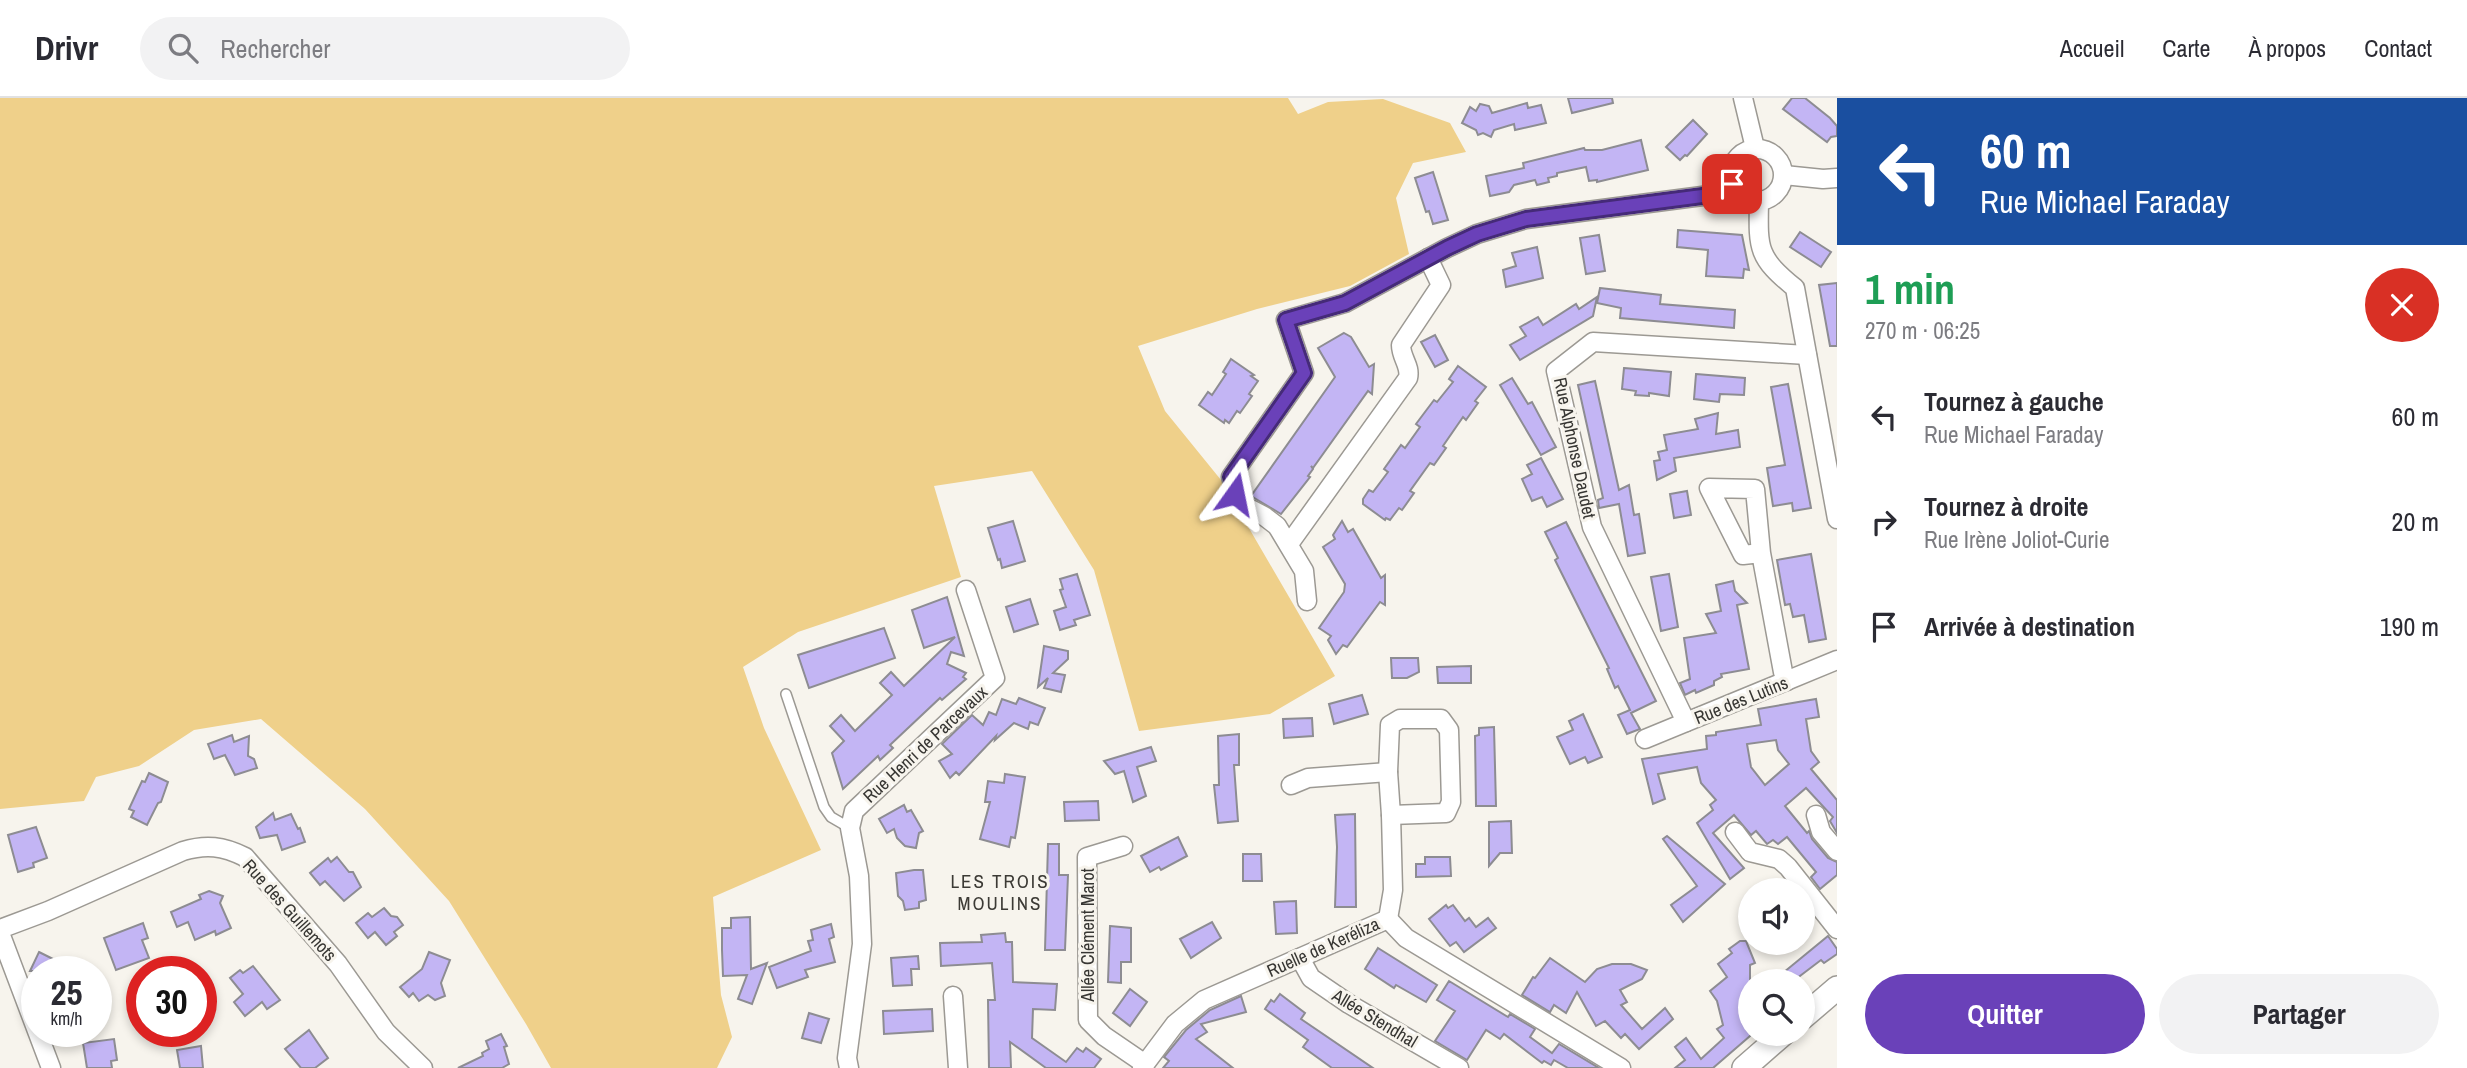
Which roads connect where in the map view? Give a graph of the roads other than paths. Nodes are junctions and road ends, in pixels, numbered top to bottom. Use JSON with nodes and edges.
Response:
{"nodes":[{"id":1,"x":1743,"y":98,"type":"edge"},
{"id":2,"x":1755,"y":149,"type":"junction"},
{"id":3,"x":1784,"y":175,"type":"junction"},
{"id":4,"x":1837,"y":178,"type":"edge"},
{"id":5,"x":1732,"y":184,"type":"junction"},
{"id":6,"x":1759,"y":201,"type":"junction"},
{"id":7,"x":1428,"y":258,"type":"junction"},
{"id":8,"x":1807,"y":355,"type":"junction"},
{"id":9,"x":1837,"y":519,"type":"edge"},
{"id":10,"x":1289,"y":544,"type":"junction"},
{"id":11,"x":1761,"y":553,"type":"dead end"},
{"id":12,"x":966,"y":590,"type":"dead end"},
{"id":13,"x":1307,"y":601,"type":"dead end"},
{"id":14,"x":1837,"y":660,"type":"edge"},
{"id":15,"x":1787,"y":681,"type":"junction"},
{"id":16,"x":786,"y":694,"type":"dead end"},
{"id":17,"x":1686,"y":722,"type":"junction"},
{"id":18,"x":1645,"y":739,"type":"dead end"},
{"id":19,"x":1388,"y":772,"type":"junction"},
{"id":20,"x":1292,"y":785,"type":"dead end"},
{"id":21,"x":1391,"y":815,"type":"junction"},
{"id":22,"x":1816,"y":815,"type":"dead end"},
{"id":23,"x":850,"y":828,"type":"junction"},
{"id":24,"x":1735,"y":832,"type":"dead end"},
{"id":25,"x":1123,"y":846,"type":"dead end"},
{"id":26,"x":1837,"y":851,"type":"edge"},
{"id":27,"x":1388,"y":919,"type":"junction"},
{"id":28,"x":1837,"y":929,"type":"edge"},
{"id":29,"x":0,"y":931,"type":"edge"},
{"id":30,"x":1300,"y":958,"type":"junction"},
{"id":31,"x":1837,"y":988,"type":"edge"},
{"id":32,"x":953,"y":996,"type":"dead end"},
{"id":33,"x":1815,"y":1007,"type":"edge"},
{"id":34,"x":1769,"y":1046,"type":"edge"},
{"id":35,"x":1144,"y":1066,"type":"edge"},
{"id":36,"x":51,"y":1068,"type":"edge"},
{"id":37,"x":423,"y":1068,"type":"edge"},
{"id":38,"x":849,"y":1068,"type":"edge"},
{"id":39,"x":958,"y":1068,"type":"edge"},
{"id":40,"x":1459,"y":1068,"type":"edge"},
{"id":41,"x":1621,"y":1068,"type":"edge"},
{"id":42,"x":1744,"y":1068,"type":"edge"}],
"edges":[{"from":1,"to":2,"type":"street"},
{"from":2,"to":3,"type":"street"},
{"from":2,"to":5,"type":"street"},
{"from":3,"to":4,"type":"street"},
{"from":3,"to":6,"type":"street"},
{"from":5,"to":6,"type":"street"},
{"from":5,"to":7,"type":"street"},
{"from":6,"to":8,"type":"street"},
{"from":7,"to":10,"type":"street"},
{"from":7,"to":10,"type":"street"},
{"from":8,"to":9,"type":"street"},
{"from":8,"to":17,"type":"street","name":"Rue Alphonse Daudet"},
{"from":10,"to":13,"type":"street"},
{"from":11,"to":15,"type":"street"},
{"from":12,"to":23,"type":"street","name":"Rue Henri de Parcevaux"},
{"from":14,"to":15,"type":"street","name":"Rue des Lutins"},
{"from":15,"to":17,"type":"street","name":"Rue des Lutins"},
{"from":16,"to":23,"type":"lane"},
{"from":17,"to":18,"type":"street","name":"Rue des Lutins"},
{"from":19,"to":20,"type":"street"},
{"from":19,"to":21,"type":"street"},
{"from":19,"to":21,"type":"street"},
{"from":21,"to":27,"type":"street"},
{"from":22,"to":26,"type":"street"},
{"from":23,"to":38,"type":"street"},
{"from":24,"to":28,"type":"street"},
{"from":25,"to":35,"type":"street","name":"Allée Clément Marot"},
{"from":27,"to":30,"type":"street","name":"Ruelle de Keréliza"},
{"from":27,"to":41,"type":"street","name":"Ruelle de Keréliza"},
{"from":29,"to":36,"type":"street"},
{"from":29,"to":37,"type":"street","name":"Rue des Guillemots"},
{"from":30,"to":35,"type":"street","name":"Ruelle de Keréliza"},
{"from":30,"to":40,"type":"street","name":"Allée Stendhal"},
{"from":31,"to":33,"type":"street"},
{"from":32,"to":39,"type":"street"},
{"from":34,"to":42,"type":"street"}]}
